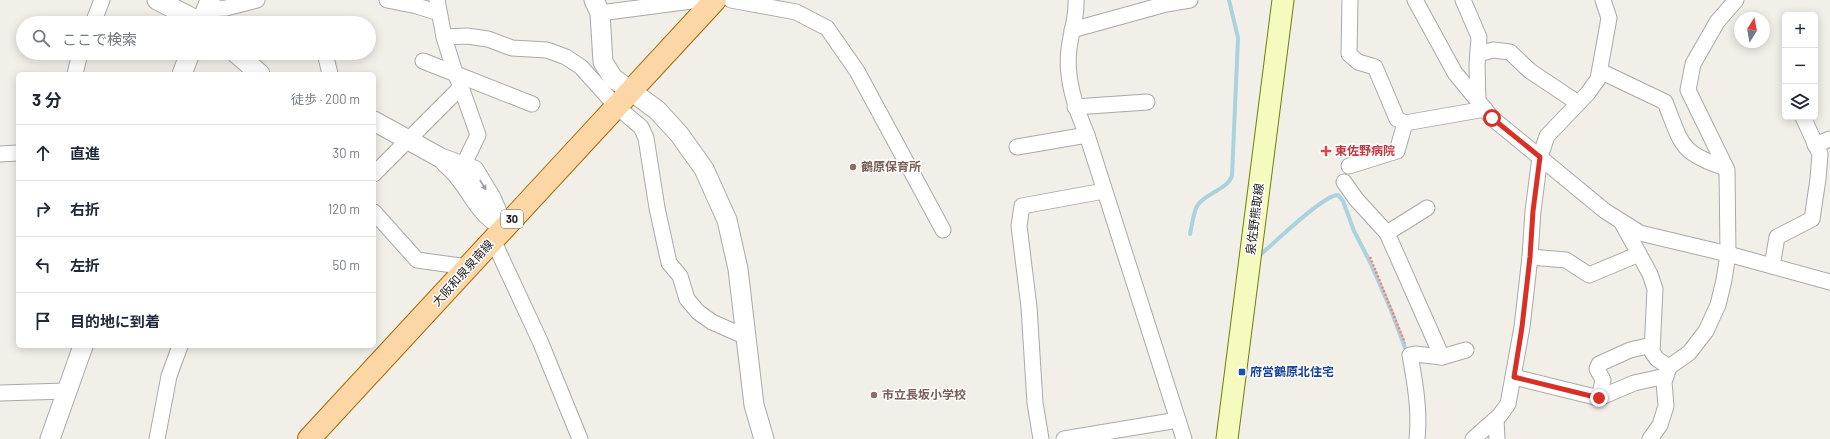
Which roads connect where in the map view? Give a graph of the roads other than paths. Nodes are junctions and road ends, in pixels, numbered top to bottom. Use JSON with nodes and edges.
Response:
{"nodes":[{"id":1,"x":102,"y":0,"type":"edge"},
{"id":2,"x":157,"y":0,"type":"edge"},
{"id":3,"x":257,"y":0,"type":"edge"},
{"id":4,"x":387,"y":0,"type":"edge"},
{"id":5,"x":699,"y":0,"type":"edge"},
{"id":6,"x":715,"y":0,"type":"edge"},
{"id":7,"x":731,"y":0,"type":"edge"},
{"id":8,"x":1076,"y":0,"type":"edge"},
{"id":9,"x":1190,"y":0,"type":"edge"},
{"id":10,"x":1283,"y":0,"type":"edge"},
{"id":11,"x":1350,"y":0,"type":"edge"},
{"id":12,"x":1415,"y":0,"type":"edge"},
{"id":13,"x":1463,"y":0,"type":"edge"},
{"id":14,"x":1603,"y":0,"type":"edge"},
{"id":15,"x":1736,"y":0,"type":"edge"},
{"id":16,"x":438,"y":6,"type":"edge"},
{"id":17,"x":597,"y":6,"type":"edge"},
{"id":18,"x":96,"y":16,"type":"edge"},
{"id":19,"x":204,"y":16,"type":"edge"},
{"id":20,"x":1072,"y":30,"type":"junction"},
{"id":21,"x":444,"y":37,"type":"junction"},
{"id":22,"x":1478,"y":54,"type":"junction"},
{"id":23,"x":78,"y":60,"type":"edge"},
{"id":24,"x":187,"y":60,"type":"edge"},
{"id":25,"x":244,"y":60,"type":"edge"},
{"id":26,"x":327,"y":60,"type":"edge"},
{"id":27,"x":423,"y":61,"type":"dead end"},
{"id":28,"x":1600,"y":71,"type":"junction"},
{"id":29,"x":75,"y":72,"type":"edge"},
{"id":30,"x":183,"y":72,"type":"edge"},
{"id":31,"x":258,"y":72,"type":"edge"},
{"id":32,"x":330,"y":72,"type":"edge"},
{"id":33,"x":454,"y":74,"type":"junction"},
{"id":34,"x":1689,"y":82,"type":"junction"},
{"id":35,"x":461,"y":87,"type":"junction"},
{"id":36,"x":624,"y":99,"type":"junction"},
{"id":37,"x":1147,"y":102,"type":"dead end"},
{"id":38,"x":1578,"y":102,"type":"junction"},
{"id":39,"x":1665,"y":102,"type":"junction"},
{"id":40,"x":532,"y":104,"type":"dead end"},
{"id":41,"x":1481,"y":105,"type":"junction"},
{"id":42,"x":1075,"y":107,"type":"junction"},
{"id":43,"x":1804,"y":120,"type":"edge"},
{"id":44,"x":376,"y":122,"type":"edge"},
{"id":45,"x":1405,"y":123,"type":"junction"},
{"id":46,"x":1086,"y":135,"type":"junction"},
{"id":47,"x":1830,"y":139,"type":"edge"},
{"id":48,"x":409,"y":140,"type":"junction"},
{"id":49,"x":1815,"y":145,"type":"junction"},
{"id":50,"x":1017,"y":147,"type":"dead end"},
{"id":51,"x":16,"y":153,"type":"edge"},
{"id":52,"x":0,"y":154,"type":"edge"},
{"id":53,"x":1540,"y":157,"type":"junction"},
{"id":54,"x":441,"y":158,"type":"junction"},
{"id":55,"x":463,"y":166,"type":"junction"},
{"id":56,"x":1349,"y":166,"type":"dead end"},
{"id":57,"x":1726,"y":168,"type":"junction"},
{"id":58,"x":376,"y":172,"type":"edge"},
{"id":59,"x":1344,"y":182,"type":"dead end"},
{"id":60,"x":1104,"y":191,"type":"junction"},
{"id":61,"x":1427,"y":208,"type":"dead end"},
{"id":62,"x":376,"y":214,"type":"edge"},
{"id":63,"x":1622,"y":223,"type":"junction"},
{"id":64,"x":943,"y":230,"type":"dead end"},
{"id":65,"x":1387,"y":233,"type":"junction"},
{"id":66,"x":498,"y":234,"type":"junction"},
{"id":67,"x":1639,"y":254,"type":"junction"},
{"id":68,"x":1728,"y":254,"type":"junction"},
{"id":69,"x":1530,"y":257,"type":"junction"},
{"id":70,"x":1772,"y":266,"type":"junction"},
{"id":71,"x":468,"y":268,"type":"junction"},
{"id":72,"x":1830,"y":282,"type":"edge"},
{"id":73,"x":746,"y":337,"type":"junction"},
{"id":74,"x":1652,"y":345,"type":"junction"},
{"id":75,"x":82,"y":348,"type":"edge"},
{"id":76,"x":179,"y":348,"type":"edge"},
{"id":77,"x":1466,"y":350,"type":"dead end"},
{"id":78,"x":1442,"y":357,"type":"junction"},
{"id":79,"x":1667,"y":372,"type":"junction"},
{"id":80,"x":1514,"y":377,"type":"junction"},
{"id":81,"x":66,"y":391,"type":"junction"},
{"id":82,"x":0,"y":394,"type":"edge"},
{"id":83,"x":1599,"y":398,"type":"junction"},
{"id":84,"x":1496,"y":419,"type":"junction"},
{"id":85,"x":1178,"y":420,"type":"junction"},
{"id":86,"x":50,"y":439,"type":"edge"},
{"id":87,"x":157,"y":439,"type":"edge"},
{"id":88,"x":309,"y":439,"type":"edge"},
{"id":89,"x":580,"y":439,"type":"edge"},
{"id":90,"x":764,"y":439,"type":"edge"},
{"id":91,"x":1041,"y":439,"type":"edge"},
{"id":92,"x":1064,"y":439,"type":"edge"},
{"id":93,"x":1184,"y":439,"type":"edge"},
{"id":94,"x":1227,"y":439,"type":"edge"},
{"id":95,"x":1417,"y":439,"type":"edge"},
{"id":96,"x":1473,"y":439,"type":"edge"},
{"id":97,"x":1497,"y":439,"type":"edge"},
{"id":98,"x":1650,"y":439,"type":"edge"}],
"edges":[{"from":1,"to":18,"type":"street"},
{"from":2,"to":19,"type":"street"},
{"from":3,"to":19,"type":"street"},
{"from":4,"to":16,"type":"street"},
{"from":5,"to":17,"type":"street"},
{"from":6,"to":36,"type":"main road","name":"大阪和泉泉南線","number":"30"},
{"from":7,"to":64,"type":"street"},
{"from":8,"to":20,"type":"street"},
{"from":9,"to":20,"type":"street"},
{"from":10,"to":94,"type":"main road","name":"泉佐野熊取線"},
{"from":11,"to":45,"type":"street"},
{"from":12,"to":41,"type":"street"},
{"from":13,"to":22,"type":"street"},
{"from":14,"to":28,"type":"street"},
{"from":15,"to":34,"type":"street"},
{"from":16,"to":21,"type":"street"},
{"from":17,"to":36,"type":"street"},
{"from":20,"to":42,"type":"street"},
{"from":21,"to":33,"type":"street"},
{"from":21,"to":36,"type":"street"},
{"from":22,"to":38,"type":"street"},
{"from":22,"to":41,"type":"street"},
{"from":23,"to":29,"type":"street"},
{"from":24,"to":30,"type":"street"},
{"from":25,"to":31,"type":"street"},
{"from":26,"to":32,"type":"street"},
{"from":27,"to":33,"type":"street"},
{"from":28,"to":38,"type":"street"},
{"from":28,"to":39,"type":"street"},
{"from":33,"to":35,"type":"street"},
{"from":33,"to":40,"type":"street"},
{"from":34,"to":39,"type":"street"},
{"from":34,"to":57,"type":"street"},
{"from":35,"to":48,"type":"street"},
{"from":35,"to":55,"type":"street"},
{"from":36,"to":66,"type":"main road","name":"大阪和泉泉南線","number":"30"},
{"from":36,"to":73,"type":"street"},
{"from":36,"to":73,"type":"street"},
{"from":37,"to":42,"type":"street"},
{"from":38,"to":53,"type":"street"},
{"from":39,"to":57,"type":"street"},
{"from":41,"to":45,"type":"street"},
{"from":41,"to":53,"type":"street"},
{"from":42,"to":46,"type":"street"},
{"from":43,"to":49,"type":"street"},
{"from":44,"to":48,"type":"street"},
{"from":45,"to":56,"type":"street"},
{"from":46,"to":50,"type":"street"},
{"from":46,"to":60,"type":"street"},
{"from":47,"to":49,"type":"street"},
{"from":48,"to":54,"type":"street"},
{"from":48,"to":58,"type":"street"},
{"from":49,"to":70,"type":"street"},
{"from":51,"to":52,"type":"street"},
{"from":53,"to":63,"type":"street"},
{"from":53,"to":69,"type":"street"},
{"from":54,"to":55,"type":"street"},
{"from":54,"to":66,"type":"street"},
{"from":55,"to":66,"type":"street","one_way":true},
{"from":57,"to":68,"type":"street"},
{"from":59,"to":65,"type":"street"},
{"from":60,"to":85,"type":"street"},
{"from":60,"to":91,"type":"street"},
{"from":61,"to":65,"type":"street"},
{"from":62,"to":71,"type":"street"},
{"from":63,"to":67,"type":"street"},
{"from":63,"to":68,"type":"street"},
{"from":65,"to":78,"type":"street"},
{"from":66,"to":71,"type":"main road","name":"大阪和泉泉南線","number":"30"},
{"from":66,"to":89,"type":"street"},
{"from":67,"to":69,"type":"street"},
{"from":67,"to":74,"type":"street"},
{"from":68,"to":70,"type":"street"},
{"from":68,"to":79,"type":"street"},
{"from":69,"to":80,"type":"street"},
{"from":70,"to":72,"type":"street"},
{"from":71,"to":88,"type":"main road","name":"大阪和泉泉南線","number":"30"},
{"from":73,"to":90,"type":"street"},
{"from":74,"to":79,"type":"street"},
{"from":74,"to":83,"type":"street"},
{"from":75,"to":81,"type":"street"},
{"from":76,"to":87,"type":"street"},
{"from":77,"to":78,"type":"street"},
{"from":78,"to":95,"type":"street"},
{"from":79,"to":83,"type":"street"},
{"from":79,"to":98,"type":"street"},
{"from":80,"to":83,"type":"street"},
{"from":80,"to":84,"type":"street"},
{"from":81,"to":82,"type":"street"},
{"from":81,"to":86,"type":"street"},
{"from":84,"to":96,"type":"street"},
{"from":84,"to":97,"type":"street"},
{"from":85,"to":92,"type":"street"},
{"from":85,"to":93,"type":"street"}]}
